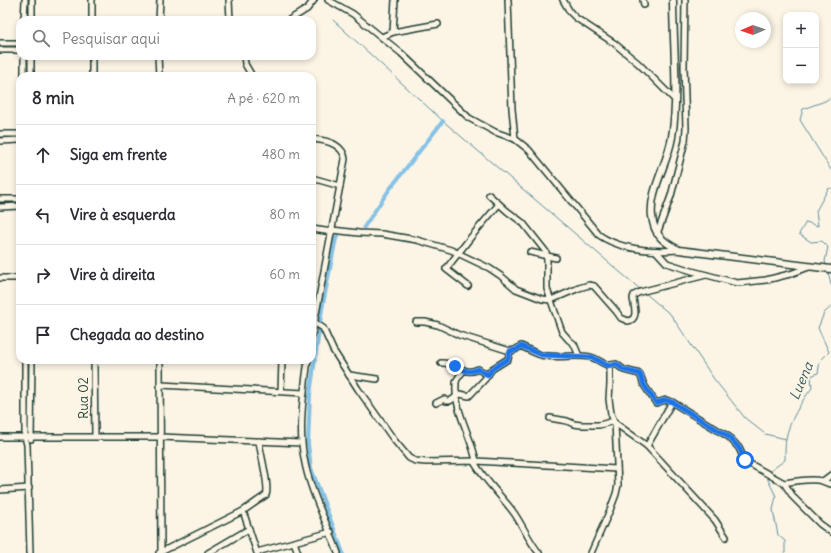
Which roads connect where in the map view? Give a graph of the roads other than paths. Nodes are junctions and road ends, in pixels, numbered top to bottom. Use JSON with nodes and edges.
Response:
{"nodes":[{"id":1,"x":25,"y":0,"type":"edge"},
{"id":2,"x":32,"y":0,"type":"edge"},
{"id":3,"x":92,"y":0,"type":"edge"},
{"id":4,"x":160,"y":0,"type":"edge"},
{"id":5,"x":229,"y":0,"type":"edge"},
{"id":6,"x":314,"y":0,"type":"edge"},
{"id":7,"x":328,"y":0,"type":"edge"},
{"id":8,"x":395,"y":0,"type":"edge"},
{"id":9,"x":508,"y":0,"type":"edge"},
{"id":10,"x":563,"y":0,"type":"edge"},
{"id":11,"x":569,"y":0,"type":"edge"},
{"id":12,"x":673,"y":0,"type":"edge"},
{"id":13,"x":685,"y":0,"type":"edge"},
{"id":14,"x":567,"y":6,"type":"junction"},
{"id":15,"x":24,"y":16,"type":"edge"},
{"id":16,"x":32,"y":16,"type":"edge"},
{"id":17,"x":92,"y":16,"type":"edge"},
{"id":18,"x":159,"y":16,"type":"edge"},
{"id":19,"x":230,"y":16,"type":"edge"},
{"id":20,"x":296,"y":16,"type":"edge"},
{"id":21,"x":438,"y":24,"type":"dead end"},
{"id":22,"x":393,"y":32,"type":"junction"},
{"id":23,"x":382,"y":37,"type":"junction"},
{"id":24,"x":0,"y":43,"type":"edge"},
{"id":25,"x":16,"y":43,"type":"edge"},
{"id":26,"x":0,"y":50,"type":"edge"},
{"id":27,"x":16,"y":50,"type":"edge"},
{"id":28,"x":24,"y":60,"type":"edge"},
{"id":29,"x":31,"y":60,"type":"edge"},
{"id":30,"x":92,"y":60,"type":"edge"},
{"id":31,"x":158,"y":60,"type":"edge"},
{"id":32,"x":244,"y":60,"type":"edge"},
{"id":33,"x":24,"y":72,"type":"edge"},
{"id":34,"x":31,"y":72,"type":"edge"},
{"id":35,"x":92,"y":72,"type":"edge"},
{"id":36,"x":159,"y":72,"type":"edge"},
{"id":37,"x":250,"y":72,"type":"edge"},
{"id":38,"x":676,"y":100,"type":"junction"},
{"id":39,"x":0,"y":134,"type":"edge"},
{"id":40,"x":16,"y":134,"type":"edge"},
{"id":41,"x":515,"y":139,"type":"junction"},
{"id":42,"x":16,"y":140,"type":"edge"},
{"id":43,"x":316,"y":140,"type":"edge"},
{"id":44,"x":0,"y":141,"type":"edge"},
{"id":45,"x":316,"y":179,"type":"edge"},
{"id":46,"x":340,"y":186,"type":"junction"},
{"id":47,"x":489,"y":195,"type":"dead end"},
{"id":48,"x":0,"y":199,"type":"edge"},
{"id":49,"x":16,"y":199,"type":"edge"},
{"id":50,"x":499,"y":204,"type":"junction"},
{"id":51,"x":16,"y":206,"type":"edge"},
{"id":52,"x":0,"y":207,"type":"edge"},
{"id":53,"x":316,"y":230,"type":"edge"},
{"id":54,"x":332,"y":231,"type":"junction"},
{"id":55,"x":658,"y":234,"type":"junction"},
{"id":56,"x":679,"y":250,"type":"junction"},
{"id":57,"x":656,"y":251,"type":"junction"},
{"id":58,"x":530,"y":252,"type":"dead end"},
{"id":59,"x":459,"y":253,"type":"junction"},
{"id":60,"x":547,"y":256,"type":"junction"},
{"id":61,"x":556,"y":258,"type":"dead end"},
{"id":62,"x":811,"y":267,"type":"junction"},
{"id":63,"x":831,"y":269,"type":"edge"},
{"id":64,"x":706,"y":275,"type":"junction"},
{"id":65,"x":0,"y":278,"type":"edge"},
{"id":66,"x":16,"y":278,"type":"edge"},
{"id":67,"x":468,"y":286,"type":"dead end"},
{"id":68,"x":551,"y":300,"type":"junction"},
{"id":69,"x":316,"y":308,"type":"edge"},
{"id":70,"x":416,"y":322,"type":"dead end"},
{"id":71,"x":316,"y":324,"type":"edge"},
{"id":72,"x":510,"y":351,"type":"junction"},
{"id":73,"x":579,"y":356,"type":"junction"},
{"id":74,"x":441,"y":363,"type":"dead end"},
{"id":75,"x":25,"y":364,"type":"edge"},
{"id":76,"x":32,"y":364,"type":"edge"},
{"id":77,"x":94,"y":364,"type":"edge"},
{"id":78,"x":160,"y":364,"type":"edge"},
{"id":79,"x":282,"y":364,"type":"edge"},
{"id":80,"x":308,"y":364,"type":"edge"},
{"id":81,"x":610,"y":366,"type":"junction"},
{"id":82,"x":464,"y":370,"type":"junction"},
{"id":83,"x":349,"y":375,"type":"junction"},
{"id":84,"x":488,"y":375,"type":"junction"},
{"id":85,"x":377,"y":379,"type":"dead end"},
{"id":86,"x":161,"y":385,"type":"junction"},
{"id":87,"x":281,"y":392,"type":"junction"},
{"id":88,"x":304,"y":393,"type":"junction"},
{"id":89,"x":457,"y":396,"type":"junction"},
{"id":90,"x":672,"y":402,"type":"junction"},
{"id":91,"x":436,"y":403,"type":"dead end"},
{"id":92,"x":550,"y":418,"type":"dead end"},
{"id":93,"x":615,"y":422,"type":"junction"},
{"id":94,"x":94,"y":436,"type":"junction"},
{"id":95,"x":0,"y":437,"type":"edge"},
{"id":96,"x":25,"y":437,"type":"junction"},
{"id":97,"x":32,"y":437,"type":"junction"},
{"id":98,"x":161,"y":437,"type":"junction"},
{"id":99,"x":258,"y":441,"type":"junction"},
{"id":100,"x":301,"y":443,"type":"junction"},
{"id":101,"x":27,"y":445,"type":"junction"},
{"id":102,"x":647,"y":446,"type":"junction"},
{"id":103,"x":475,"y":462,"type":"junction"},
{"id":104,"x":617,"y":470,"type":"junction"},
{"id":105,"x":831,"y":475,"type":"edge"},
{"id":106,"x":824,"y":481,"type":"junction"},
{"id":107,"x":784,"y":483,"type":"junction"},
{"id":108,"x":831,"y":484,"type":"edge"},
{"id":109,"x":28,"y":488,"type":"junction"},
{"id":110,"x":0,"y":490,"type":"edge"},
{"id":111,"x":243,"y":511,"type":"junction"},
{"id":112,"x":249,"y":529,"type":"junction"},
{"id":113,"x":331,"y":532,"type":"junction"},
{"id":114,"x":831,"y":532,"type":"edge"},
{"id":115,"x":726,"y":536,"type":"dead end"},
{"id":116,"x":294,"y":542,"type":"junction"},
{"id":117,"x":257,"y":552,"type":"edge"},
{"id":118,"x":30,"y":553,"type":"edge"},
{"id":119,"x":161,"y":553,"type":"edge"},
{"id":120,"x":208,"y":553,"type":"edge"},
{"id":121,"x":298,"y":553,"type":"edge"},
{"id":122,"x":338,"y":553,"type":"edge"},
{"id":123,"x":539,"y":553,"type":"edge"},
{"id":124,"x":591,"y":553,"type":"edge"}],
"edges":[{"from":1,"to":15,"type":"street"},
{"from":2,"to":16,"type":"street"},
{"from":3,"to":17,"type":"street"},
{"from":4,"to":18,"type":"street"},
{"from":5,"to":19,"type":"street"},
{"from":6,"to":20,"type":"street"},
{"from":7,"to":23,"type":"street"},
{"from":8,"to":22,"type":"street"},
{"from":9,"to":41,"type":"street"},
{"from":10,"to":14,"type":"street"},
{"from":11,"to":14,"type":"street"},
{"from":12,"to":38,"type":"main road"},
{"from":13,"to":55,"type":"street"},
{"from":14,"to":38,"type":"street"},
{"from":21,"to":22,"type":"street"},
{"from":22,"to":23,"type":"street"},
{"from":23,"to":41,"type":"street"},
{"from":24,"to":25,"type":"street"},
{"from":26,"to":27,"type":"street"},
{"from":28,"to":33,"type":"street"},
{"from":29,"to":34,"type":"street"},
{"from":30,"to":35,"type":"street"},
{"from":31,"to":36,"type":"street"},
{"from":32,"to":37,"type":"street"},
{"from":38,"to":55,"type":"main road"},
{"from":39,"to":40,"type":"street"},
{"from":41,"to":57,"type":"street"},
{"from":42,"to":44,"type":"street"},
{"from":43,"to":46,"type":"street"},
{"from":45,"to":46,"type":"street"},
{"from":46,"to":54,"type":"street"},
{"from":47,"to":50,"type":"street"},
{"from":48,"to":49,"type":"street"},
{"from":50,"to":59,"type":"street"},
{"from":50,"to":60,"type":"street"},
{"from":51,"to":52,"type":"street"},
{"from":53,"to":54,"type":"street"},
{"from":54,"to":59,"type":"street"},
{"from":54,"to":69,"type":"street"},
{"from":55,"to":56,"type":"main road"},
{"from":56,"to":57,"type":"street"},
{"from":56,"to":62,"type":"main road"},
{"from":57,"to":64,"type":"street"},
{"from":58,"to":60,"type":"street"},
{"from":59,"to":67,"type":"street"},
{"from":59,"to":68,"type":"street"},
{"from":60,"to":61,"type":"street"},
{"from":60,"to":68,"type":"street"},
{"from":62,"to":63,"type":"main road"},
{"from":62,"to":64,"type":"street"},
{"from":64,"to":68,"type":"street"},
{"from":65,"to":66,"type":"street"},
{"from":68,"to":73,"type":"street"},
{"from":70,"to":72,"type":"street"},
{"from":71,"to":83,"type":"street"},
{"from":72,"to":73,"type":"street"},
{"from":72,"to":84,"type":"street"},
{"from":73,"to":81,"type":"street"},
{"from":74,"to":82,"type":"street"},
{"from":75,"to":96,"type":"street"},
{"from":76,"to":97,"type":"street"},
{"from":77,"to":94,"type":"street","name":"Rua 02"},
{"from":78,"to":86,"type":"street"},
{"from":79,"to":87,"type":"street"},
{"from":80,"to":88,"type":"street"},
{"from":81,"to":90,"type":"street"},
{"from":81,"to":93,"type":"street"},
{"from":82,"to":84,"type":"street"},
{"from":82,"to":89,"type":"street"},
{"from":83,"to":85,"type":"street"},
{"from":83,"to":103,"type":"street"},
{"from":84,"to":89,"type":"street"},
{"from":86,"to":87,"type":"street"},
{"from":86,"to":98,"type":"street"},
{"from":87,"to":88,"type":"street"},
{"from":88,"to":100,"type":"street"},
{"from":89,"to":91,"type":"street"},
{"from":89,"to":103,"type":"street"},
{"from":90,"to":102,"type":"street"},
{"from":90,"to":107,"type":"street"},
{"from":92,"to":93,"type":"street"},
{"from":93,"to":102,"type":"street"},
{"from":93,"to":104,"type":"street"},
{"from":94,"to":97,"type":"street"},
{"from":94,"to":98,"type":"street"},
{"from":95,"to":96,"type":"street"},
{"from":96,"to":97,"type":"street"},
{"from":96,"to":101,"type":"street"},
{"from":97,"to":101,"type":"street"},
{"from":98,"to":99,"type":"street"},
{"from":98,"to":119,"type":"street"},
{"from":99,"to":100,"type":"street"},
{"from":99,"to":111,"type":"street"},
{"from":100,"to":113,"type":"street"},
{"from":101,"to":109,"type":"street"},
{"from":102,"to":115,"type":"street"},
{"from":103,"to":104,"type":"street"},
{"from":103,"to":123,"type":"street"},
{"from":104,"to":124,"type":"street"},
{"from":105,"to":106,"type":"street"},
{"from":106,"to":107,"type":"street"},
{"from":106,"to":108,"type":"street"},
{"from":107,"to":114,"type":"street"},
{"from":109,"to":110,"type":"street"},
{"from":109,"to":118,"type":"street"},
{"from":111,"to":112,"type":"street"},
{"from":111,"to":119,"type":"street"},
{"from":112,"to":117,"type":"street"},
{"from":112,"to":120,"type":"street"},
{"from":113,"to":116,"type":"street"},
{"from":113,"to":122,"type":"street"},
{"from":116,"to":117,"type":"street"},
{"from":116,"to":121,"type":"street"}]}
